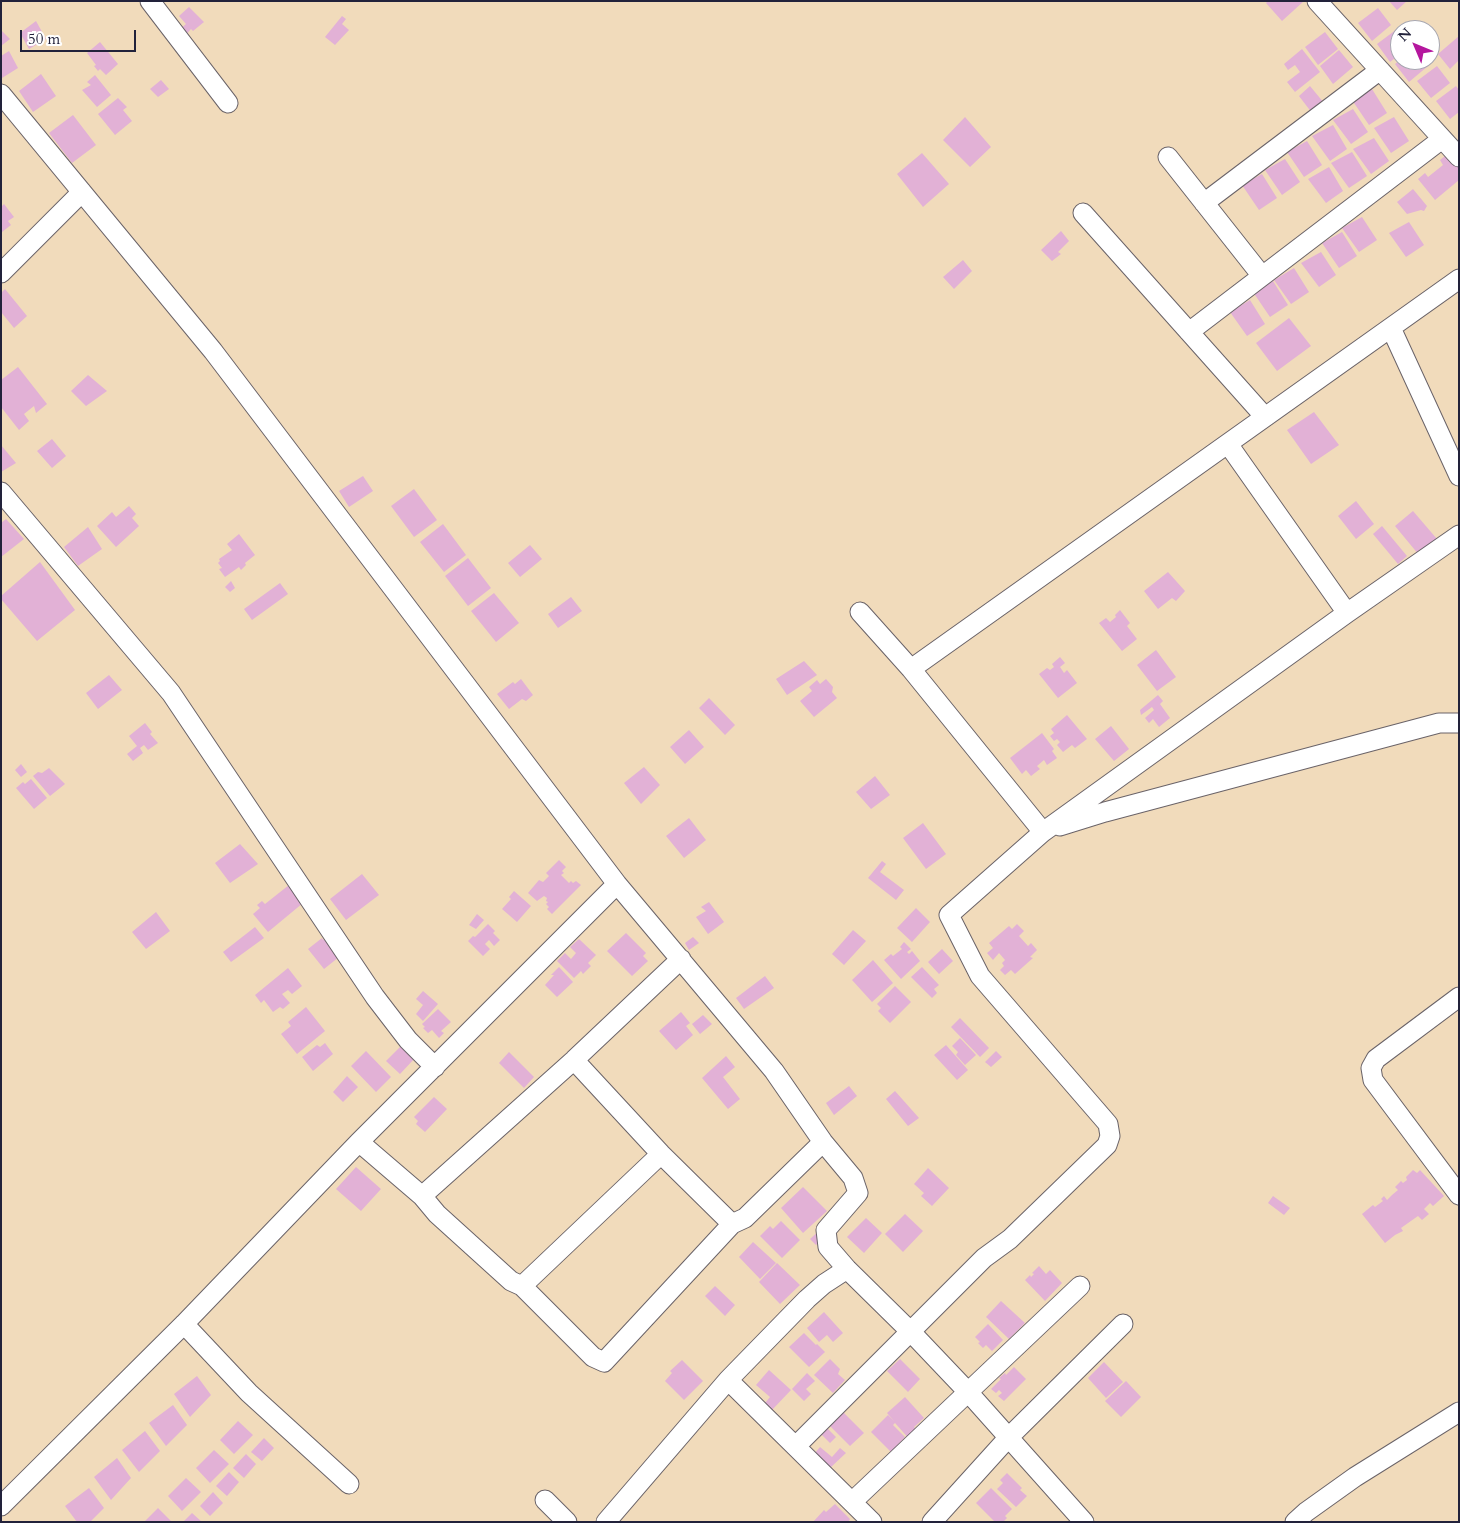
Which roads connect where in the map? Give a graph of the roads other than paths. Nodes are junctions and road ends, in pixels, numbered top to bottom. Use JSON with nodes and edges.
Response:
{"nodes":[{"id":1,"x":150,"y":1,"type":"edge"},
{"id":2,"x":1317,"y":1,"type":"edge"},
{"id":3,"x":1380,"y":70,"type":"junction"},
{"id":4,"x":1,"y":94,"type":"edge"},
{"id":5,"x":228,"y":104,"type":"dead end"},
{"id":6,"x":1442,"y":139,"type":"junction"},
{"id":7,"x":1168,"y":157,"type":"dead end"},
{"id":8,"x":1459,"y":157,"type":"edge"},
{"id":9,"x":82,"y":192,"type":"junction"},
{"id":10,"x":1204,"y":203,"type":"junction"},
{"id":11,"x":1083,"y":212,"type":"dead end"},
{"id":12,"x":1,"y":273,"type":"edge"},
{"id":13,"x":1262,"y":276,"type":"junction"},
{"id":14,"x":1459,"y":279,"type":"edge"},
{"id":15,"x":1391,"y":328,"type":"junction"},
{"id":16,"x":1189,"y":332,"type":"junction"},
{"id":17,"x":1265,"y":417,"type":"junction"},
{"id":18,"x":1228,"y":444,"type":"junction"},
{"id":19,"x":1459,"y":476,"type":"edge"},
{"id":20,"x":1,"y":492,"type":"edge"},
{"id":21,"x":1459,"y":536,"type":"edge"},
{"id":22,"x":860,"y":612,"type":"dead end"},
{"id":23,"x":1347,"y":613,"type":"junction"},
{"id":24,"x":911,"y":669,"type":"junction"},
{"id":25,"x":1459,"y":723,"type":"edge"},
{"id":26,"x":1043,"y":832,"type":"junction"},
{"id":27,"x":617,"y":884,"type":"junction"},
{"id":28,"x":681,"y":959,"type":"junction"},
{"id":29,"x":1456,"y":1006,"type":"edge"},
{"id":30,"x":574,"y":1060,"type":"junction"},
{"id":31,"x":435,"y":1067,"type":"junction"},
{"id":32,"x":359,"y":1142,"type":"junction"},
{"id":33,"x":823,"y":1142,"type":"junction"},
{"id":34,"x":661,"y":1154,"type":"junction"},
{"id":35,"x":1459,"y":1195,"type":"edge"},
{"id":36,"x":422,"y":1196,"type":"junction"},
{"id":37,"x":732,"y":1224,"type":"junction"},
{"id":38,"x":847,"y":1269,"type":"junction"},
{"id":39,"x":522,"y":1286,"type":"junction"},
{"id":40,"x":1080,"y":1286,"type":"dead end"},
{"id":41,"x":184,"y":1324,"type":"junction"},
{"id":42,"x":1123,"y":1324,"type":"dead end"},
{"id":43,"x":910,"y":1331,"type":"junction"},
{"id":44,"x":728,"y":1380,"type":"junction"},
{"id":45,"x":968,"y":1392,"type":"junction"},
{"id":46,"x":1459,"y":1412,"type":"edge"},
{"id":47,"x":1008,"y":1438,"type":"junction"},
{"id":48,"x":796,"y":1446,"type":"junction"},
{"id":49,"x":350,"y":1484,"type":"dead end"},
{"id":50,"x":545,"y":1500,"type":"dead end"},
{"id":51,"x":852,"y":1502,"type":"junction"},
{"id":52,"x":1,"y":1506,"type":"edge"},
{"id":53,"x":567,"y":1522,"type":"edge"},
{"id":54,"x":606,"y":1522,"type":"edge"},
{"id":55,"x":872,"y":1522,"type":"edge"},
{"id":56,"x":932,"y":1522,"type":"edge"},
{"id":57,"x":1084,"y":1522,"type":"edge"},
{"id":58,"x":1295,"y":1522,"type":"edge"}],
"edges":[{"from":1,"to":5,"type":"street"},
{"from":2,"to":3,"type":"street"},
{"from":3,"to":6,"type":"street"},
{"from":3,"to":10,"type":"street"},
{"from":4,"to":9,"type":"street"},
{"from":6,"to":8,"type":"street"},
{"from":6,"to":13,"type":"street"},
{"from":7,"to":10,"type":"street"},
{"from":9,"to":12,"type":"street"},
{"from":9,"to":27,"type":"street"},
{"from":10,"to":13,"type":"street"},
{"from":11,"to":16,"type":"street"},
{"from":13,"to":16,"type":"street"},
{"from":14,"to":15,"type":"street"},
{"from":15,"to":17,"type":"street"},
{"from":15,"to":19,"type":"street"},
{"from":16,"to":17,"type":"street"},
{"from":17,"to":18,"type":"street"},
{"from":18,"to":23,"type":"street"},
{"from":18,"to":24,"type":"street"},
{"from":20,"to":31,"type":"street"},
{"from":21,"to":23,"type":"street"},
{"from":22,"to":24,"type":"street"},
{"from":23,"to":26,"type":"street"},
{"from":24,"to":26,"type":"street"},
{"from":25,"to":26,"type":"street"},
{"from":26,"to":43,"type":"street"},
{"from":27,"to":28,"type":"street"},
{"from":27,"to":31,"type":"street"},
{"from":28,"to":30,"type":"street"},
{"from":28,"to":33,"type":"street"},
{"from":29,"to":35,"type":"street"},
{"from":30,"to":34,"type":"street"},
{"from":30,"to":36,"type":"street"},
{"from":31,"to":32,"type":"street"},
{"from":32,"to":36,"type":"street"},
{"from":32,"to":41,"type":"street"},
{"from":33,"to":37,"type":"street"},
{"from":33,"to":38,"type":"street"},
{"from":34,"to":37,"type":"street"},
{"from":34,"to":39,"type":"street"},
{"from":36,"to":39,"type":"street"},
{"from":37,"to":39,"type":"street"},
{"from":38,"to":43,"type":"street"},
{"from":38,"to":44,"type":"street"},
{"from":40,"to":45,"type":"street"},
{"from":41,"to":49,"type":"street"},
{"from":41,"to":52,"type":"street"},
{"from":42,"to":47,"type":"street"},
{"from":43,"to":45,"type":"street"},
{"from":43,"to":48,"type":"street"},
{"from":44,"to":48,"type":"street"},
{"from":44,"to":54,"type":"street"},
{"from":45,"to":47,"type":"street"},
{"from":45,"to":51,"type":"street"},
{"from":46,"to":58,"type":"street"},
{"from":47,"to":56,"type":"street"},
{"from":47,"to":57,"type":"street"},
{"from":48,"to":51,"type":"street"},
{"from":50,"to":53,"type":"street"},
{"from":51,"to":55,"type":"street"}]}
